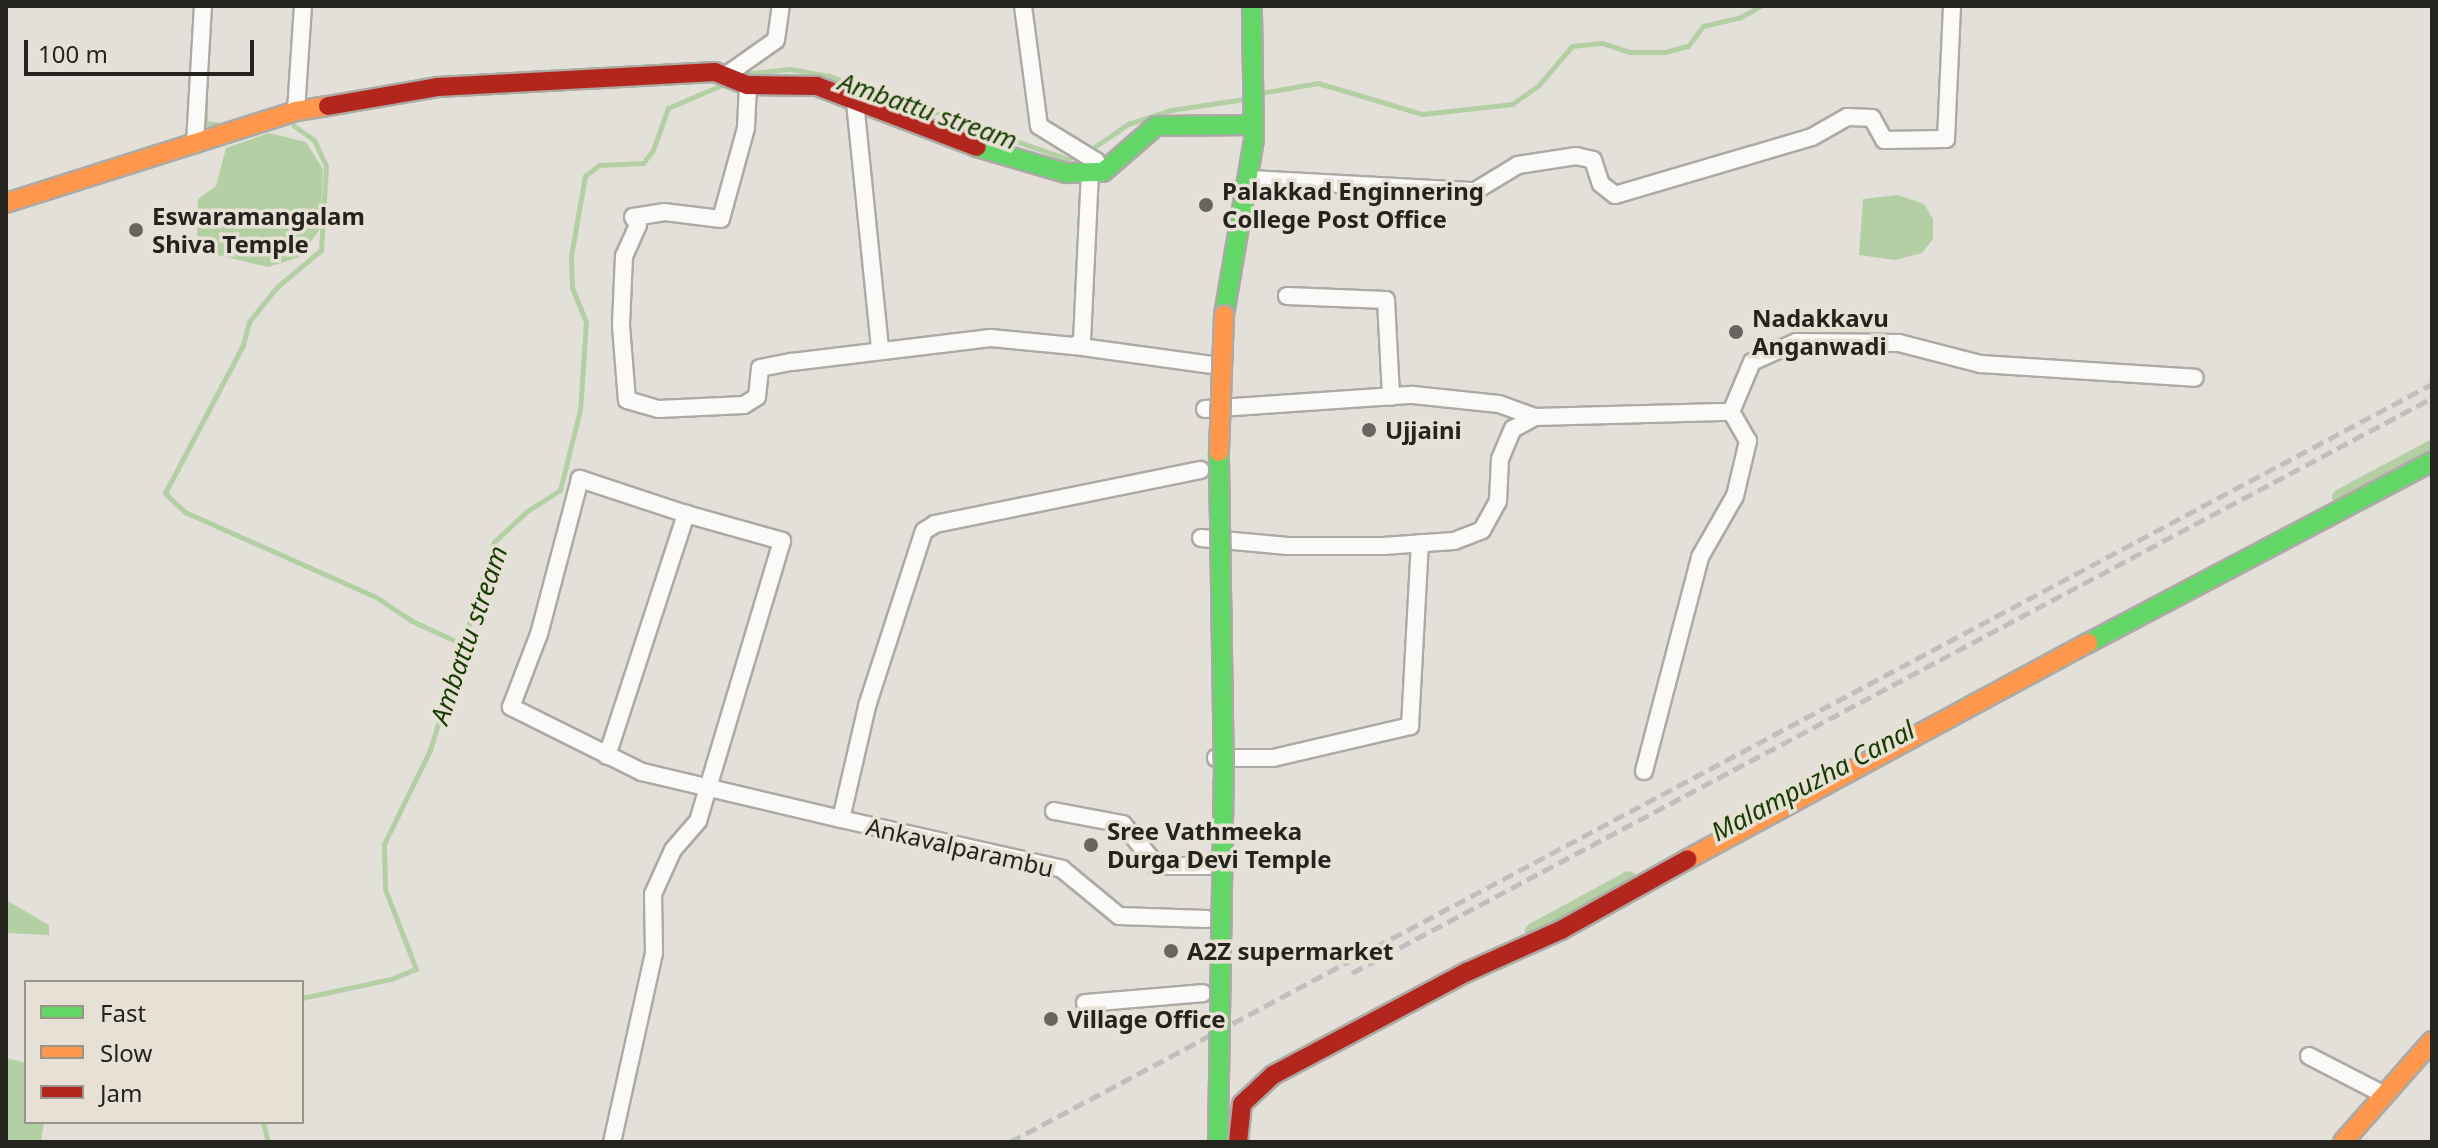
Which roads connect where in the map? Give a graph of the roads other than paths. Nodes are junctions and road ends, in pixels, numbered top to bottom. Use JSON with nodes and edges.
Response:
{"nodes":[{"id":1,"x":203,"y":6,"type":"edge"},
{"id":2,"x":303,"y":6,"type":"edge"},
{"id":3,"x":781,"y":6,"type":"edge"},
{"id":4,"x":1023,"y":6,"type":"edge"},
{"id":5,"x":1252,"y":6,"type":"edge"},
{"id":6,"x":1952,"y":6,"type":"edge"},
{"id":7,"x":726,"y":77,"type":"junction"},
{"id":8,"x":747,"y":84,"type":"junction"},
{"id":9,"x":855,"y":102,"type":"junction"},
{"id":10,"x":296,"y":111,"type":"junction"},
{"id":11,"x":1253,"y":125,"type":"junction"},
{"id":12,"x":195,"y":144,"type":"junction"},
{"id":13,"x":1096,"y":168,"type":"junction"},
{"id":14,"x":1250,"y":179,"type":"junction"},
{"id":15,"x":6,"y":203,"type":"edge"},
{"id":16,"x":1287,"y":296,"type":"dead end"},
{"id":17,"x":1074,"y":346,"type":"junction"},
{"id":18,"x":880,"y":350,"type":"junction"},
{"id":19,"x":1212,"y":365,"type":"dead end"},
{"id":20,"x":2195,"y":378,"type":"dead end"},
{"id":21,"x":1391,"y":397,"type":"junction"},
{"id":22,"x":1205,"y":409,"type":"dead end"},
{"id":23,"x":1731,"y":412,"type":"junction"},
{"id":24,"x":1535,"y":417,"type":"junction"},
{"id":25,"x":2432,"y":462,"type":"edge"},
{"id":26,"x":1201,"y":470,"type":"dead end"},
{"id":27,"x":686,"y":514,"type":"junction"},
{"id":28,"x":1201,"y":538,"type":"dead end"},
{"id":29,"x":1420,"y":543,"type":"junction"},
{"id":30,"x":607,"y":756,"type":"junction"},
{"id":31,"x":1216,"y":758,"type":"dead end"},
{"id":32,"x":1644,"y":771,"type":"dead end"},
{"id":33,"x":709,"y":785,"type":"junction"},
{"id":34,"x":1054,"y":811,"type":"dead end"},
{"id":35,"x":841,"y":819,"type":"junction"},
{"id":36,"x":1210,"y":866,"type":"dead end"},
{"id":37,"x":1207,"y":919,"type":"dead end"},
{"id":38,"x":1203,"y":993,"type":"dead end"},
{"id":39,"x":1085,"y":1003,"type":"dead end"},
{"id":40,"x":2432,"y":1041,"type":"edge"},
{"id":41,"x":2309,"y":1056,"type":"dead end"},
{"id":42,"x":2381,"y":1093,"type":"junction"},
{"id":43,"x":612,"y":1142,"type":"edge"},
{"id":44,"x":1218,"y":1142,"type":"edge"},
{"id":45,"x":1238,"y":1142,"type":"edge"},
{"id":46,"x":2344,"y":1142,"type":"edge"}],
"edges":[{"from":1,"to":12,"type":"street"},
{"from":2,"to":10,"type":"street"},
{"from":3,"to":7,"type":"street"},
{"from":4,"to":13,"type":"street"},
{"from":5,"to":11,"type":"street"},
{"from":6,"to":14,"type":"street"},
{"from":7,"to":8,"type":"street"},
{"from":7,"to":10,"type":"street"},
{"from":8,"to":9,"type":"street"},
{"from":8,"to":18,"type":"street"},
{"from":9,"to":13,"type":"street"},
{"from":9,"to":18,"type":"street"},
{"from":10,"to":12,"type":"street"},
{"from":11,"to":13,"type":"street"},
{"from":11,"to":14,"type":"street"},
{"from":12,"to":15,"type":"street"},
{"from":13,"to":17,"type":"street"},
{"from":14,"to":44,"type":"street","bridge":true},
{"from":16,"to":21,"type":"street"},
{"from":17,"to":18,"type":"street"},
{"from":17,"to":19,"type":"street"},
{"from":20,"to":23,"type":"street"},
{"from":21,"to":22,"type":"street"},
{"from":21,"to":24,"type":"street"},
{"from":23,"to":24,"type":"street"},
{"from":23,"to":32,"type":"street"},
{"from":24,"to":29,"type":"street"},
{"from":25,"to":45,"type":"street"},
{"from":26,"to":35,"type":"street"},
{"from":27,"to":30,"type":"street"},
{"from":27,"to":30,"type":"street","name":"Ankavalparambu"},
{"from":27,"to":33,"type":"street"},
{"from":28,"to":29,"type":"street"},
{"from":29,"to":31,"type":"street"},
{"from":30,"to":33,"type":"street","name":"Ankavalparambu"},
{"from":33,"to":35,"type":"street","name":"Ankavalparambu"},
{"from":33,"to":43,"type":"street"},
{"from":34,"to":36,"type":"street"},
{"from":35,"to":37,"type":"street","name":"Ankavalparambu"},
{"from":38,"to":39,"type":"street"},
{"from":40,"to":42,"type":"street"},
{"from":41,"to":42,"type":"street"},
{"from":42,"to":46,"type":"street"}]}
